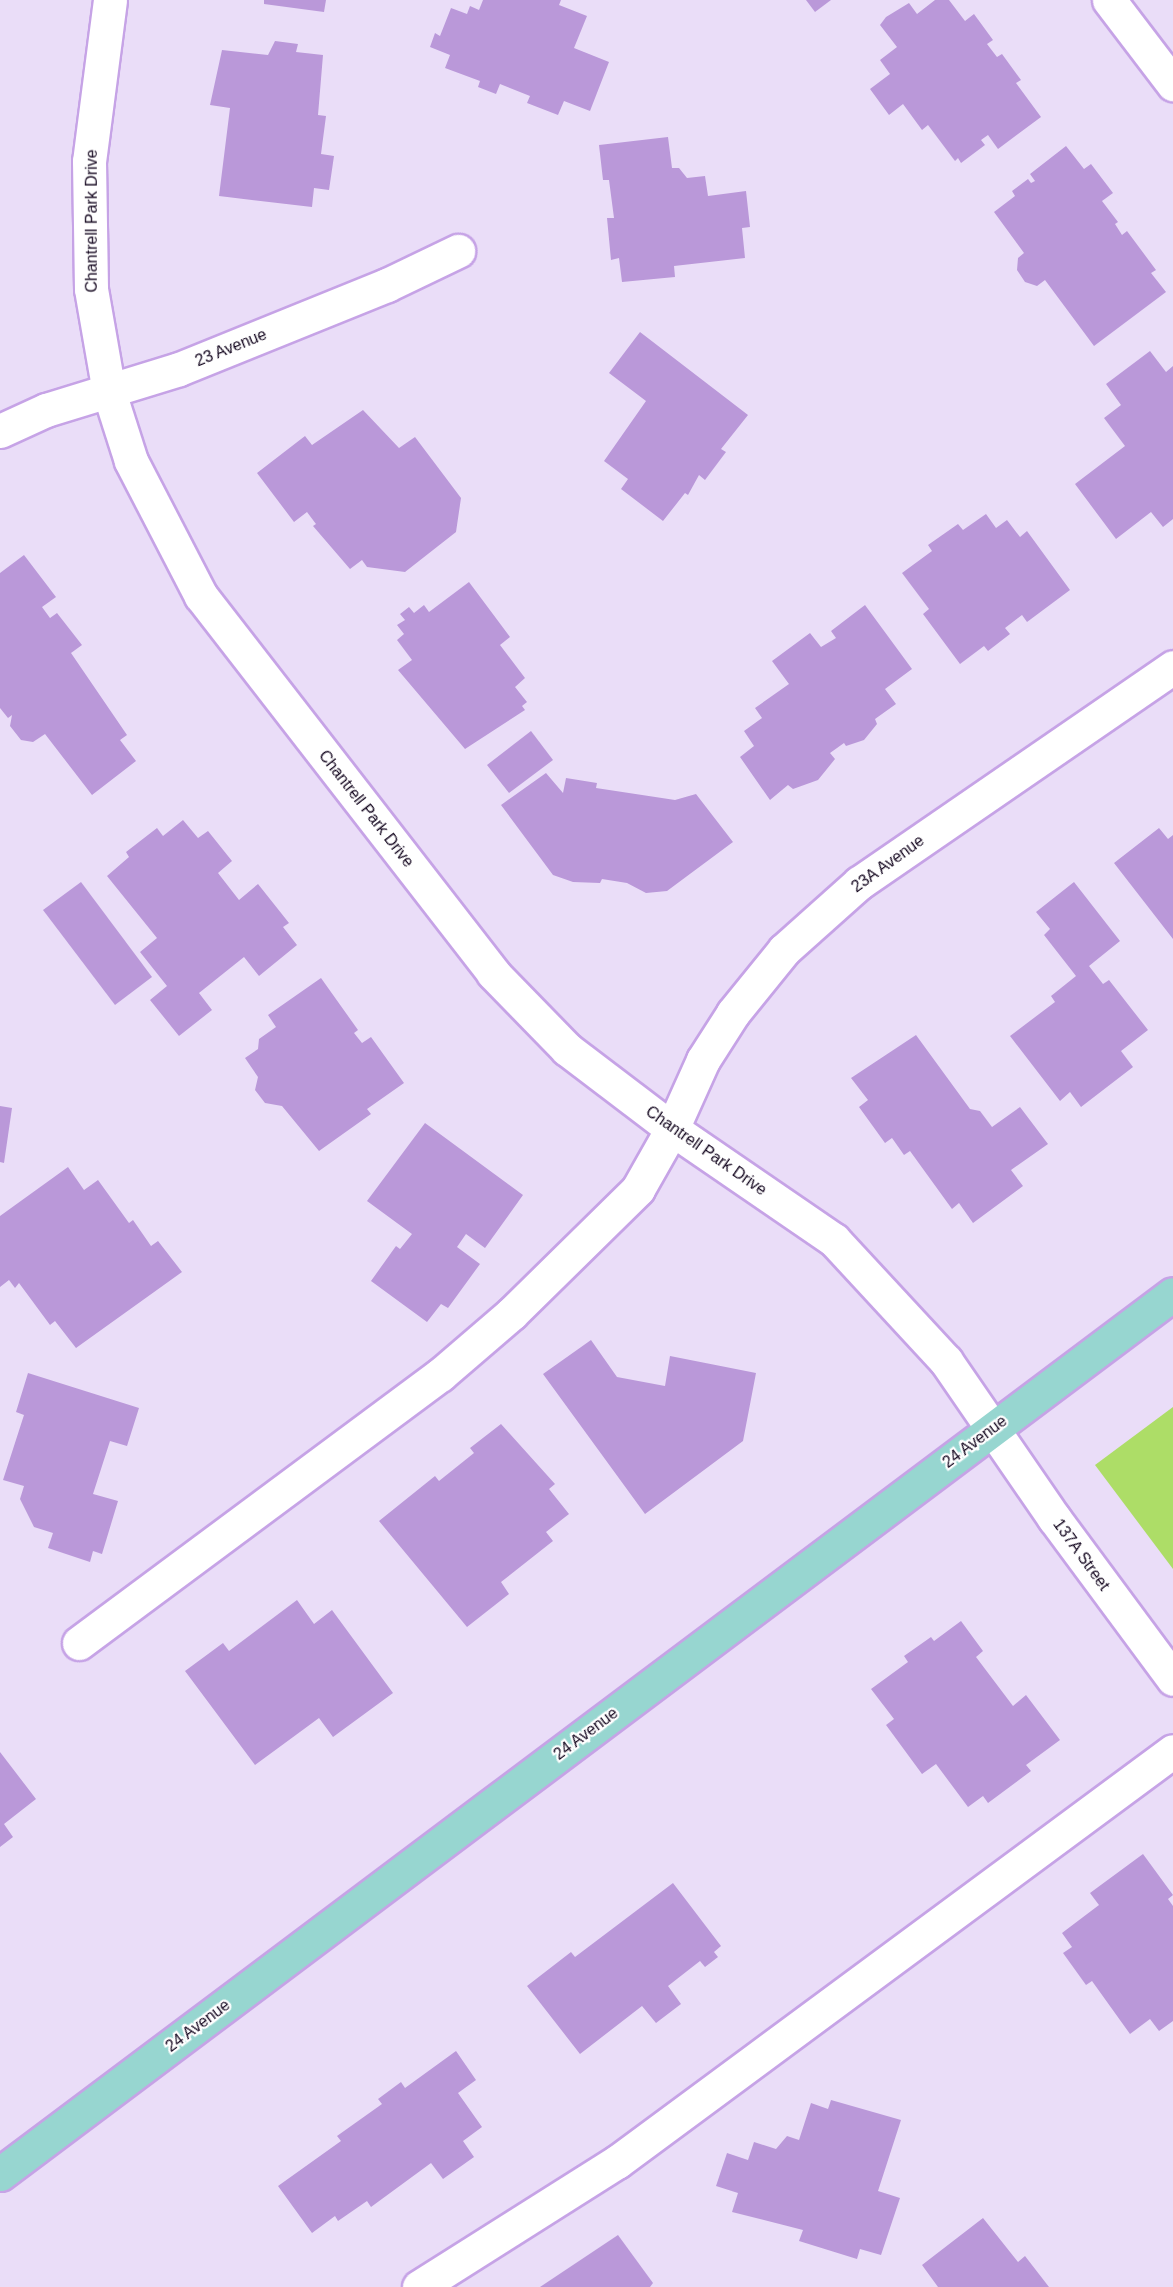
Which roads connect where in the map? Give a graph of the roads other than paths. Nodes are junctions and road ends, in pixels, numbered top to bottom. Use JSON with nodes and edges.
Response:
{"nodes":[{"id":1,"x":110,"y":0,"type":"edge"},
{"id":2,"x":1110,"y":0,"type":"edge"},
{"id":3,"x":1173,"y":84,"type":"edge"},
{"id":4,"x":458,"y":251,"type":"dead end"},
{"id":5,"x":109,"y":392,"type":"junction"},
{"id":6,"x":0,"y":431,"type":"edge"},
{"id":7,"x":1173,"y":667,"type":"edge"},
{"id":8,"x":672,"y":1129,"type":"junction"},
{"id":9,"x":1173,"y":1294,"type":"edge"},
{"id":10,"x":992,"y":1428,"type":"junction"},
{"id":11,"x":79,"y":1643,"type":"dead end"},
{"id":12,"x":1173,"y":1679,"type":"edge"},
{"id":13,"x":1173,"y":1751,"type":"edge"},
{"id":14,"x":0,"y":2174,"type":"edge"},
{"id":15,"x":419,"y":2287,"type":"edge"}],
"edges":[{"from":1,"to":5,"type":"street","name":"Chantrell Park Drive"},
{"from":2,"to":3,"type":"street"},
{"from":4,"to":5,"type":"street","name":"23 Avenue"},
{"from":5,"to":6,"type":"street","name":"23 Avenue"},
{"from":5,"to":8,"type":"street","name":"Chantrell Park Drive"},
{"from":7,"to":8,"type":"street","name":"23A Avenue"},
{"from":8,"to":10,"type":"street","name":"Chantrell Park Drive"},
{"from":8,"to":11,"type":"street","name":"23A Avenue"},
{"from":9,"to":10,"type":"main road","name":"24 Avenue"},
{"from":10,"to":12,"type":"street","name":"137A Street"},
{"from":10,"to":14,"type":"main road","name":"24 Avenue"},
{"from":13,"to":15,"type":"street"}]}
